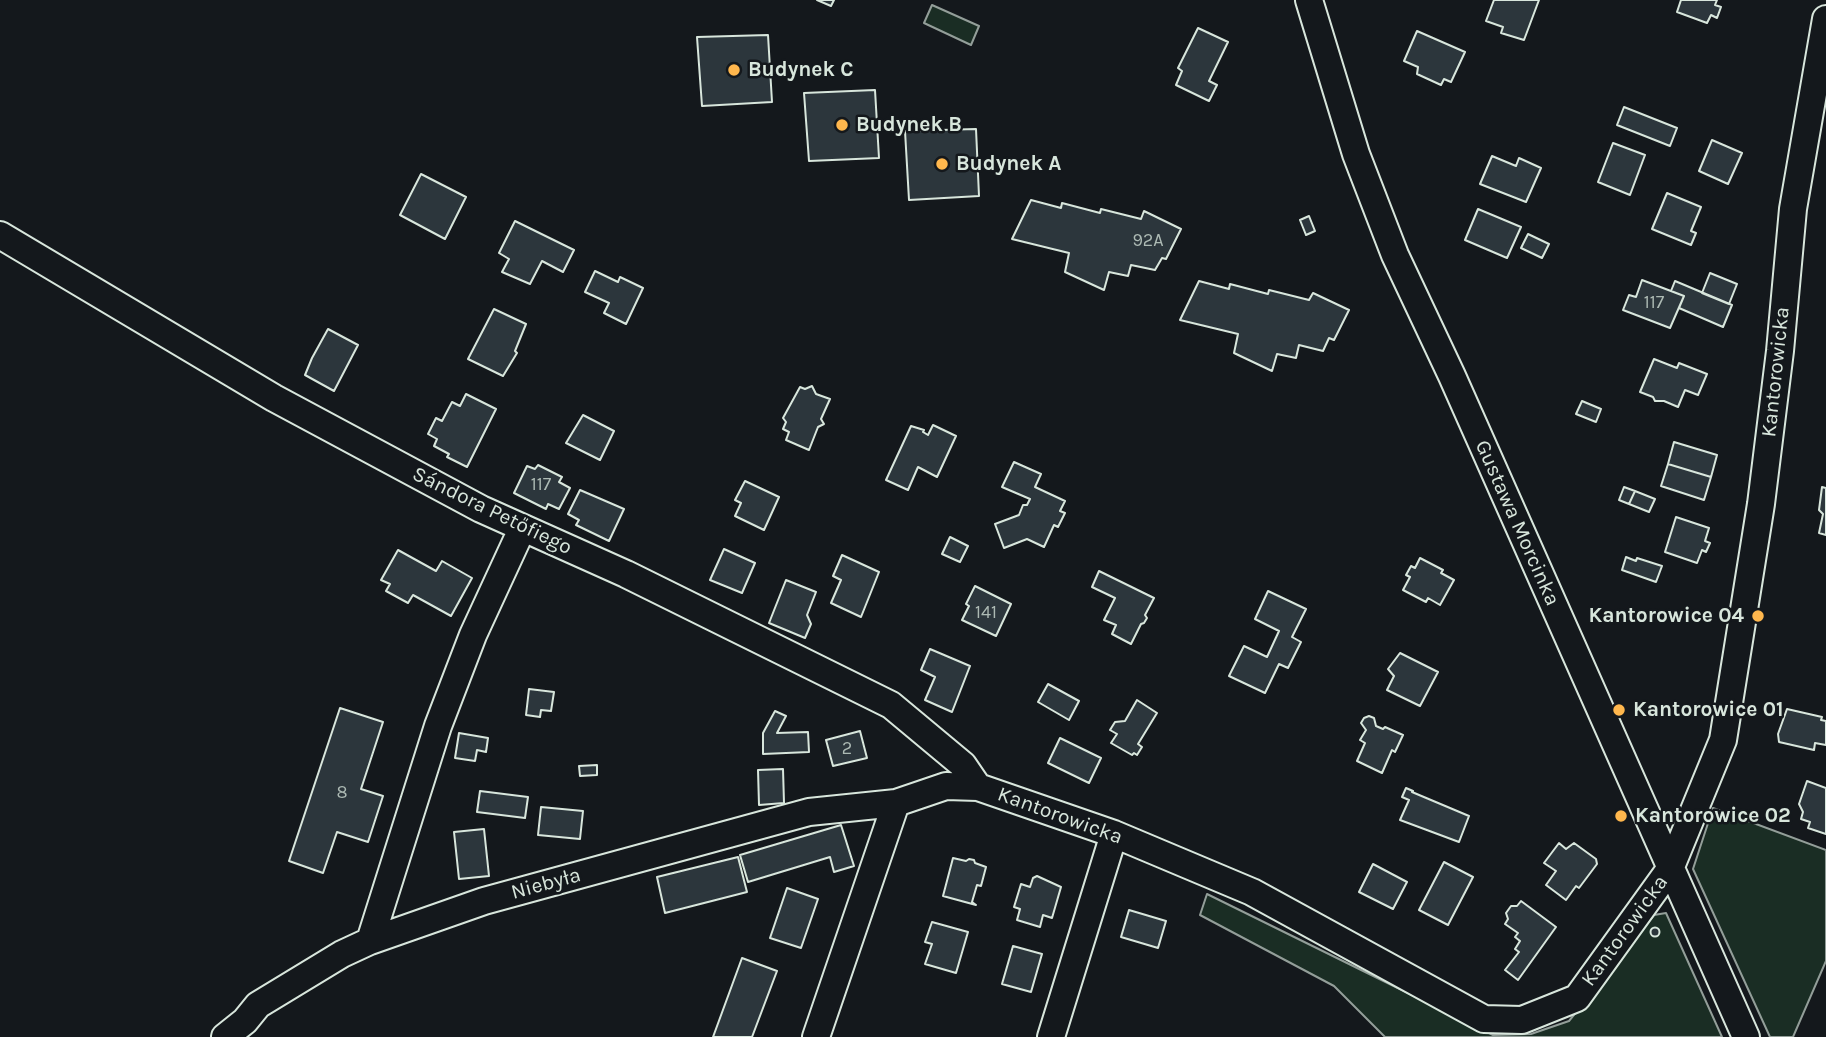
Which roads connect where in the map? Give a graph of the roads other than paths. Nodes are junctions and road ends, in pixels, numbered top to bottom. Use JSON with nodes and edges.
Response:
{"nodes":[{"id":1,"x":1309,"y":0,"type":"edge"},
{"id":2,"x":1826,"y":19,"type":"edge"},
{"id":3,"x":0,"y":235,"type":"edge"},
{"id":4,"x":522,"y":529,"type":"junction"},
{"id":5,"x":978,"y":787,"type":"junction"},
{"id":6,"x":896,"y":803,"type":"junction"},
{"id":7,"x":1114,"y":834,"type":"junction"},
{"id":8,"x":1670,"y":869,"type":"junction"},
{"id":9,"x":370,"y":941,"type":"junction"},
{"id":10,"x":225,"y":1037,"type":"edge"},
{"id":11,"x":816,"y":1037,"type":"edge"},
{"id":12,"x":1051,"y":1037,"type":"edge"},
{"id":13,"x":1746,"y":1037,"type":"edge"}],
"edges":[{"from":1,"to":8,"type":"street","name":"Gustawa Morcinka"},
{"from":2,"to":8,"type":"street","name":"Kantorowicka"},
{"from":3,"to":4,"type":"street","name":"Sándora Petőfiego"},
{"from":4,"to":5,"type":"street","name":"Sándora Petőfiego"},
{"from":4,"to":9,"type":"street"},
{"from":5,"to":6,"type":"street","name":"Kantorowicka"},
{"from":5,"to":7,"type":"street","name":"Kantorowicka"},
{"from":6,"to":9,"type":"street","name":"Niebyła"},
{"from":6,"to":11,"type":"street"},
{"from":7,"to":8,"type":"street","name":"Kantorowicka"},
{"from":7,"to":12,"type":"street"},
{"from":8,"to":13,"type":"street","name":"Gustawa Morcinka"},
{"from":9,"to":10,"type":"street","name":"Niebyła"}]}
